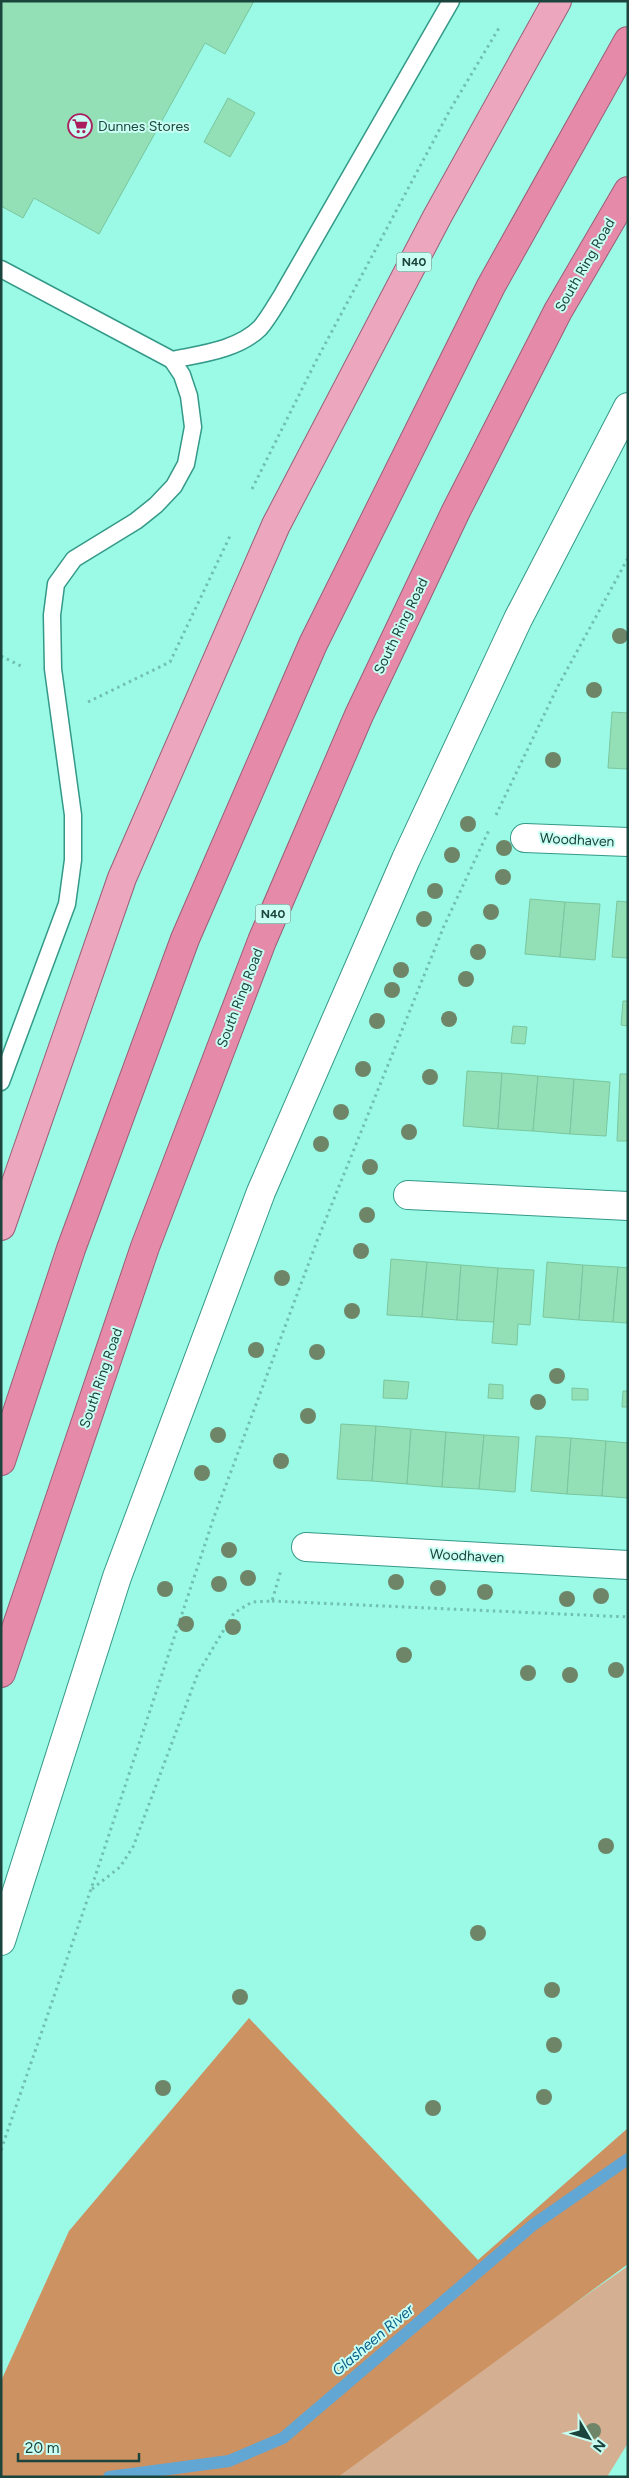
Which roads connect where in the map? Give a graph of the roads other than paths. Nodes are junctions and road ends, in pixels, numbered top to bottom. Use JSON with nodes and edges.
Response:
{"nodes":[{"id":1,"x":451,"y":1,"type":"edge"},
{"id":2,"x":556,"y":1,"type":"edge"},
{"id":3,"x":628,"y":41,"type":"edge"},
{"id":4,"x":628,"y":190,"type":"edge"},
{"id":5,"x":1,"y":269,"type":"edge"},
{"id":6,"x":172,"y":360,"type":"junction"},
{"id":7,"x":628,"y":407,"type":"edge"},
{"id":8,"x":526,"y":838,"type":"dead end"},
{"id":9,"x":628,"y":842,"type":"edge"},
{"id":10,"x":1,"y":1082,"type":"edge"},
{"id":11,"x":408,"y":1195,"type":"dead end"},
{"id":12,"x":628,"y":1206,"type":"edge"},
{"id":13,"x":1,"y":1226,"type":"edge"},
{"id":14,"x":1,"y":1461,"type":"edge"},
{"id":15,"x":306,"y":1547,"type":"road end"},
{"id":16,"x":628,"y":1565,"type":"edge"},
{"id":17,"x":1,"y":1673,"type":"edge"},
{"id":18,"x":1,"y":1941,"type":"edge"}],
"edges":[{"from":1,"to":6,"type":"lane"},
{"from":2,"to":13,"type":"main road","number":"N40"},
{"from":3,"to":14,"type":"highway"},
{"from":4,"to":17,"type":"highway","name":"South Ring Road","number":"N40"},
{"from":5,"to":6,"type":"lane"},
{"from":6,"to":10,"type":"lane"},
{"from":7,"to":18,"type":"main road"},
{"from":8,"to":9,"type":"main road","name":"Woodhaven"},
{"from":11,"to":12,"type":"main road"},
{"from":15,"to":16,"type":"main road","name":"Woodhaven"}]}
